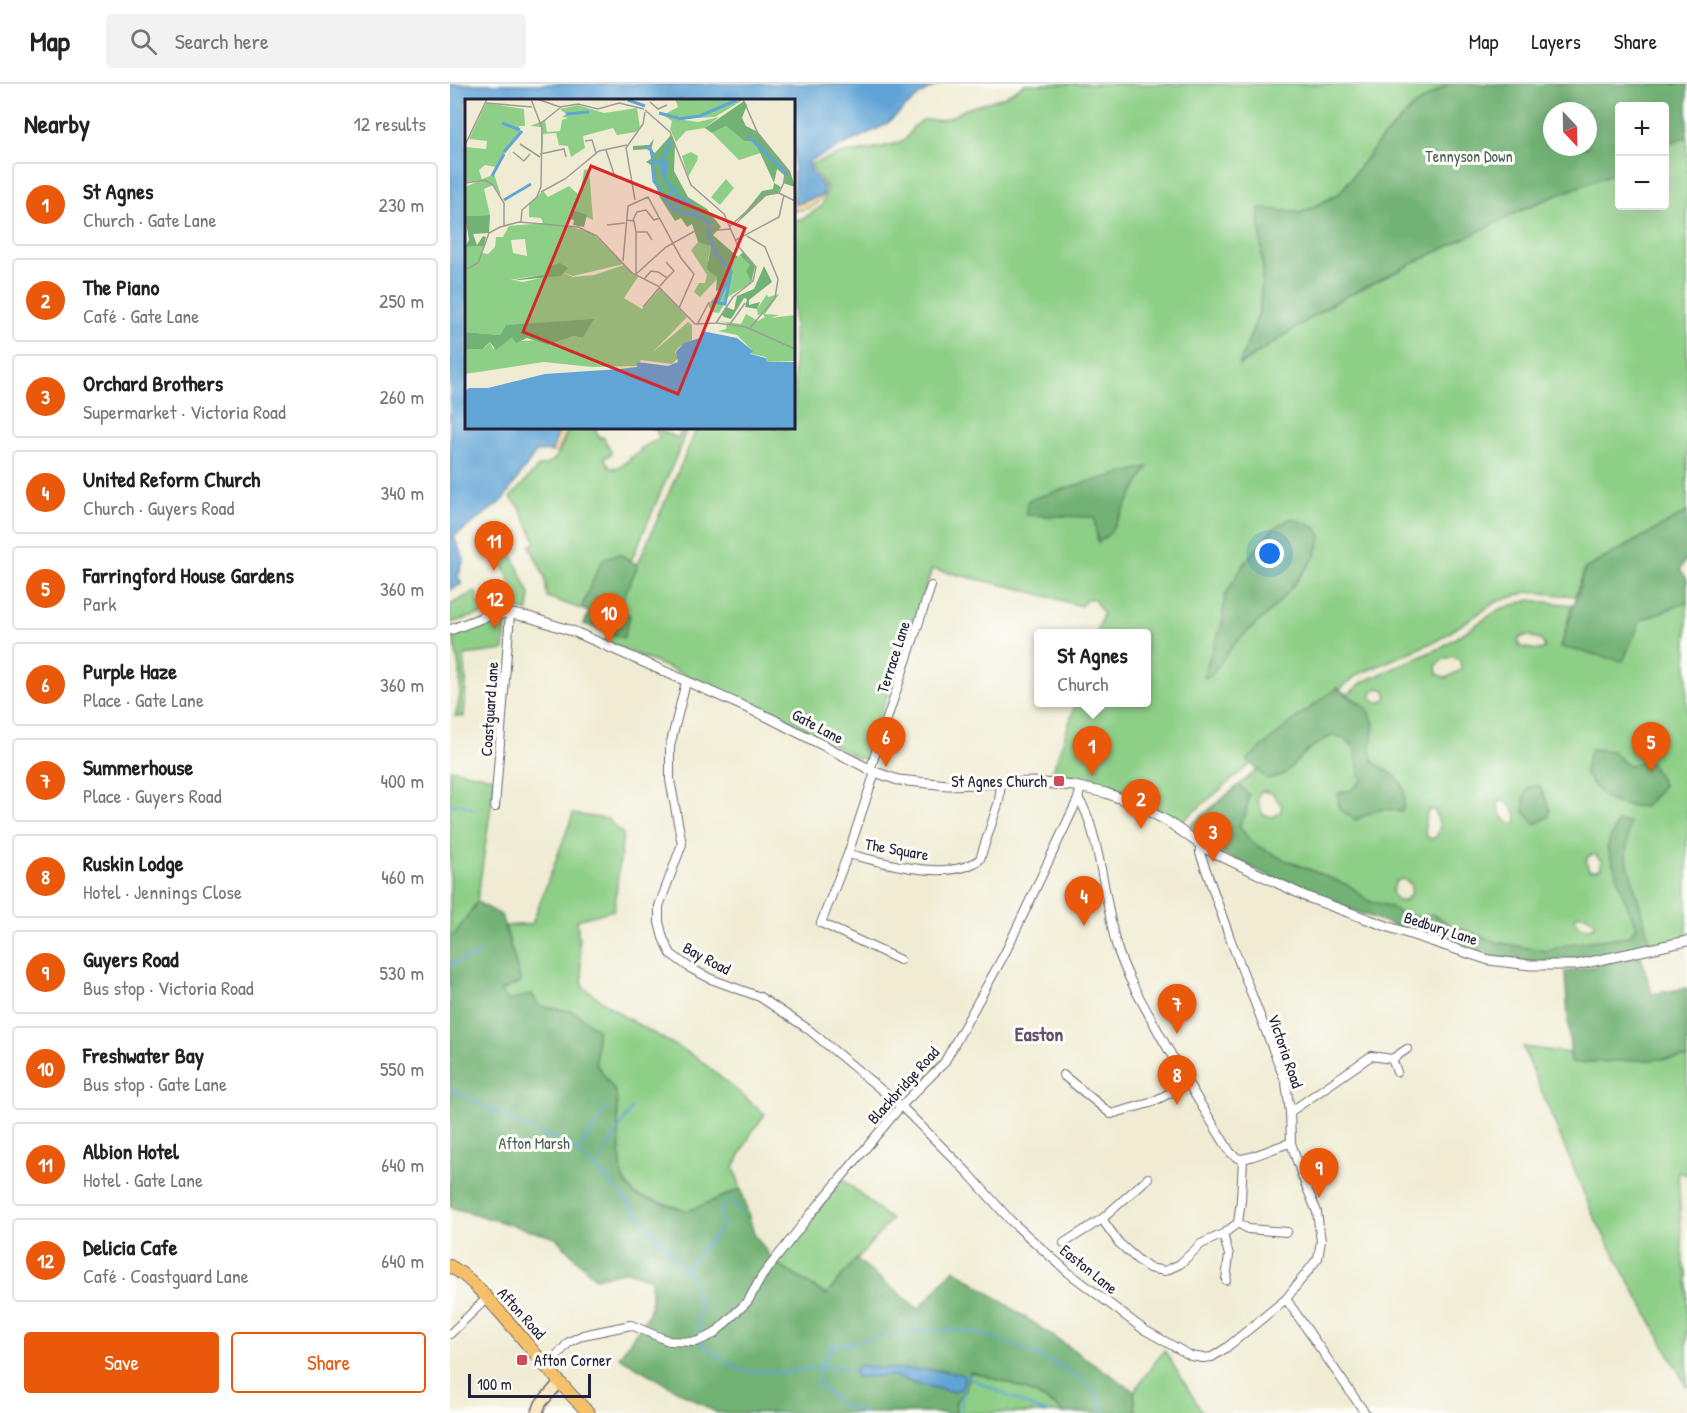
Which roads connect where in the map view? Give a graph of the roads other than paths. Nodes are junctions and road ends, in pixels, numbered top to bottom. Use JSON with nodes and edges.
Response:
{"nodes":[{"id":1,"x":931,"y":586,"type":"dead end"},
{"id":2,"x":510,"y":614,"type":"junction"},
{"id":3,"x":450,"y":630,"type":"edge"},
{"id":4,"x":686,"y":682,"type":"junction"},
{"id":5,"x":872,"y":771,"type":"junction"},
{"id":6,"x":1001,"y":782,"type":"junction"},
{"id":7,"x":1081,"y":787,"type":"junction"},
{"id":8,"x":1078,"y":799,"type":"junction"},
{"id":9,"x":495,"y":807,"type":"dead end"},
{"id":10,"x":1200,"y":846,"type":"junction"},
{"id":11,"x":848,"y":854,"type":"junction"},
{"id":12,"x":1687,"y":941,"type":"edge"},
{"id":13,"x":900,"y":960,"type":"dead end"},
{"id":14,"x":1407,"y":1049,"type":"dead end"},
{"id":15,"x":1392,"y":1059,"type":"junction"},
{"id":16,"x":1397,"y":1072,"type":"dead end"},
{"id":17,"x":1063,"y":1075,"type":"dead end"},
{"id":18,"x":1188,"y":1084,"type":"junction"},
{"id":19,"x":901,"y":1106,"type":"junction"},
{"id":20,"x":1290,"y":1112,"type":"junction"},
{"id":21,"x":1291,"y":1143,"type":"junction"},
{"id":22,"x":1243,"y":1159,"type":"junction"},
{"id":23,"x":1148,"y":1178,"type":"dead end"},
{"id":24,"x":1101,"y":1219,"type":"junction"},
{"id":25,"x":1238,"y":1223,"type":"junction"},
{"id":26,"x":1287,"y":1232,"type":"dead end"},
{"id":27,"x":1223,"y":1234,"type":"junction"},
{"id":28,"x":1064,"y":1243,"type":"dead end"},
{"id":29,"x":450,"y":1266,"type":"edge"},
{"id":30,"x":1226,"y":1280,"type":"dead end"},
{"id":31,"x":487,"y":1298,"type":"junction"},
{"id":32,"x":1286,"y":1299,"type":"junction"},
{"id":33,"x":450,"y":1334,"type":"edge"},
{"id":34,"x":547,"y":1367,"type":"junction"},
{"id":35,"x":560,"y":1382,"type":"junction"},
{"id":36,"x":537,"y":1413,"type":"edge"},
{"id":37,"x":589,"y":1413,"type":"edge"},
{"id":38,"x":1365,"y":1413,"type":"edge"}],
"edges":[{"from":1,"to":5,"type":"street","name":"Terrace Lane"},
{"from":2,"to":3,"type":"street","name":"Gate Lane"},
{"from":2,"to":4,"type":"street","name":"Gate Lane"},
{"from":2,"to":9,"type":"street","name":"Coastguard Lane"},
{"from":4,"to":5,"type":"street","name":"Gate Lane"},
{"from":4,"to":19,"type":"street","name":"Bay Road"},
{"from":5,"to":6,"type":"street","name":"Gate Lane"},
{"from":5,"to":11,"type":"street","name":"The Square"},
{"from":6,"to":7,"type":"street","name":"Gate Lane"},
{"from":6,"to":11,"type":"street","name":"The Square"},
{"from":7,"to":8,"type":"street","name":"Blackbridge Road"},
{"from":7,"to":10,"type":"street","name":"Gate Lane"},
{"from":8,"to":18,"type":"street"},
{"from":8,"to":19,"type":"street","name":"Blackbridge Road"},
{"from":10,"to":12,"type":"street","name":"Bedbury Lane"},
{"from":10,"to":20,"type":"street","name":"Victoria Road"},
{"from":11,"to":13,"type":"street"},
{"from":14,"to":15,"type":"street"},
{"from":15,"to":16,"type":"street"},
{"from":15,"to":20,"type":"street"},
{"from":17,"to":18,"type":"street"},
{"from":18,"to":22,"type":"street"},
{"from":19,"to":32,"type":"street","name":"Easton Lane"},
{"from":19,"to":34,"type":"street","name":"Blackbridge Road"},
{"from":20,"to":21,"type":"street","name":"Victoria Road"},
{"from":21,"to":22,"type":"street"},
{"from":21,"to":32,"type":"street","name":"Victoria Road"},
{"from":22,"to":25,"type":"street"},
{"from":23,"to":24,"type":"street"},
{"from":24,"to":27,"type":"street"},
{"from":24,"to":28,"type":"street"},
{"from":25,"to":26,"type":"street"},
{"from":25,"to":27,"type":"street"},
{"from":27,"to":30,"type":"street"},
{"from":29,"to":31,"type":"main road","name":"Afton Road"},
{"from":31,"to":33,"type":"street"},
{"from":31,"to":34,"type":"main road","name":"Afton Road"},
{"from":32,"to":38,"type":"street"},
{"from":34,"to":35,"type":"main road","name":"Afton Road"},
{"from":35,"to":36,"type":"main road"},
{"from":35,"to":37,"type":"main road","name":"Afton Road"}]}
